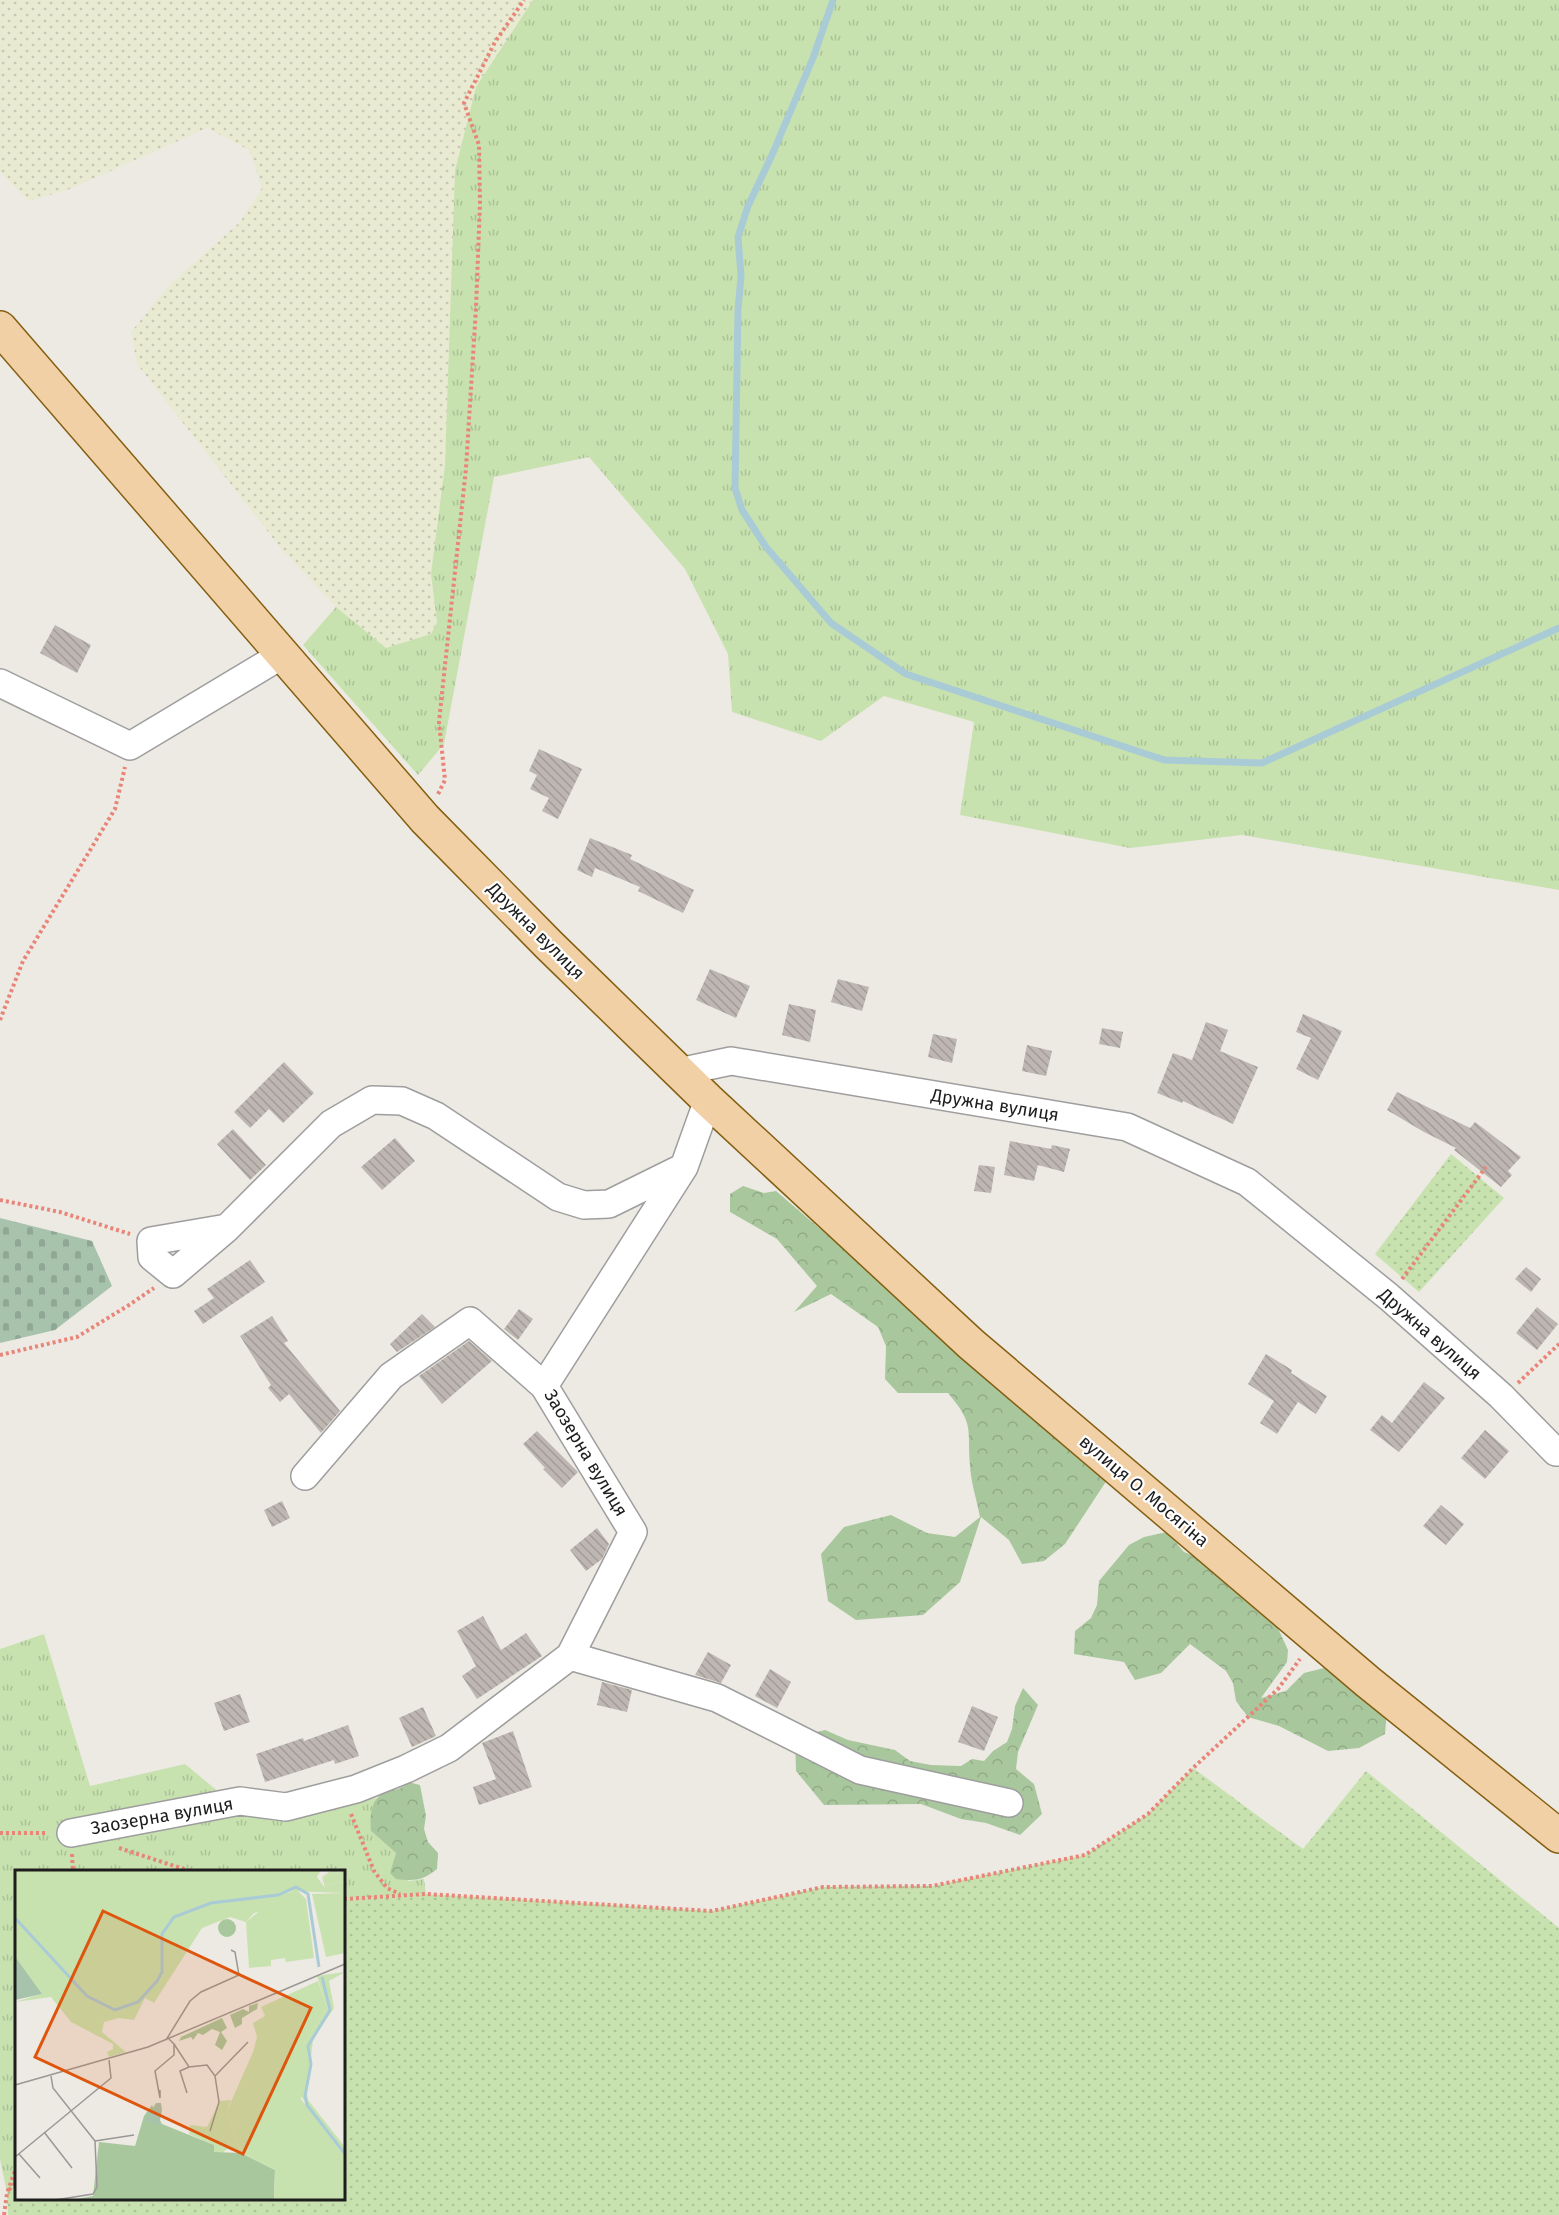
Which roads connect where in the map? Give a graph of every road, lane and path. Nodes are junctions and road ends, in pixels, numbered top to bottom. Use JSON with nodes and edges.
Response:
{"nodes":[{"id":1,"x":524,"y":0,"type":"edge"},
{"id":2,"x":0,"y":328,"type":"edge"},
{"id":3,"x":282,"y":655,"type":"junction"},
{"id":4,"x":0,"y":683,"type":"edge"},
{"id":5,"x":130,"y":746,"type":"junction"},
{"id":6,"x":425,"y":819,"type":"junction"},
{"id":7,"x":0,"y":1020,"type":"edge"},
{"id":8,"x":679,"y":1072,"type":"junction"},
{"id":9,"x":708,"y":1100,"type":"junction"},
{"id":10,"x":684,"y":1167,"type":"junction"},
{"id":11,"x":1486,"y":1167,"type":"dead end"},
{"id":12,"x":0,"y":1200,"type":"edge"},
{"id":13,"x":228,"y":1228,"type":"junction"},
{"id":14,"x":151,"y":1240,"type":"junction"},
{"id":15,"x":172,"y":1274,"type":"junction"},
{"id":16,"x":1389,"y":1297,"type":"junction"},
{"id":17,"x":1559,"y":1344,"type":"edge"},
{"id":18,"x":0,"y":1355,"type":"edge"},
{"id":19,"x":544,"y":1386,"type":"junction"},
{"id":20,"x":1501,"y":1396,"type":"junction"},
{"id":21,"x":1559,"y":1452,"type":"edge"},
{"id":22,"x":305,"y":1476,"type":"dead end"},
{"id":23,"x":1316,"y":1637,"type":"junction"},
{"id":24,"x":570,"y":1656,"type":"junction"},
{"id":25,"x":356,"y":1789,"type":"junction"},
{"id":26,"x":1009,"y":1803,"type":"dead end"},
{"id":27,"x":0,"y":1833,"type":"edge"},
{"id":28,"x":71,"y":1833,"type":"joint"},
{"id":29,"x":1559,"y":1836,"type":"edge"},
{"id":30,"x":115,"y":1847,"type":"dead end"},
{"id":31,"x":187,"y":1870,"type":"edge"},
{"id":32,"x":400,"y":1895,"type":"junction"},
{"id":33,"x":345,"y":1899,"type":"edge"},
{"id":34,"x":15,"y":2171,"type":"edge"},
{"id":35,"x":15,"y":2183,"type":"edge"},
{"id":36,"x":7,"y":2193,"type":"junction"},
{"id":37,"x":4,"y":2215,"type":"edge"}],
"edges":[{"from":1,"to":6,"type":"path"},
{"from":2,"to":3,"type":"main road","name":"Дружна вулиця"},
{"from":3,"to":5,"type":"street"},
{"from":3,"to":6,"type":"main road","name":"Дружна вулиця"},
{"from":4,"to":5,"type":"street"},
{"from":5,"to":7,"type":"path"},
{"from":6,"to":8,"type":"main road","name":"Дружна вулиця"},
{"from":8,"to":9,"type":"main road","name":"вулиця О. Мосягіна"},
{"from":8,"to":16,"type":"street","name":"Дружна вулиця"},
{"from":9,"to":10,"type":"street","name":"Заозерна вулиця"},
{"from":9,"to":23,"type":"main road","name":"вулиця О. Мосягіна"},
{"from":10,"to":13,"type":"street"},
{"from":10,"to":19,"type":"street","name":"Заозерна вулиця"},
{"from":11,"to":16,"type":"path"},
{"from":12,"to":14,"type":"path"},
{"from":13,"to":14,"type":"street"},
{"from":13,"to":15,"type":"street"},
{"from":14,"to":15,"type":"street"},
{"from":15,"to":18,"type":"path"},
{"from":16,"to":20,"type":"street","name":"Дружна вулиця"},
{"from":17,"to":20,"type":"path"},
{"from":19,"to":22,"type":"street"},
{"from":19,"to":24,"type":"street","name":"Заозерна вулиця"},
{"from":20,"to":21,"type":"street","name":"Дружна вулиця"},
{"from":23,"to":29,"type":"main road","name":"вулиця О. Мосягіна"},
{"from":23,"to":32,"type":"path"},
{"from":24,"to":25,"type":"street","name":"Заозерна вулиця"},
{"from":24,"to":26,"type":"street"},
{"from":25,"to":28,"type":"street","name":"Заозерна вулиця"},
{"from":25,"to":32,"type":"path"},
{"from":27,"to":28,"type":"path"},
{"from":30,"to":31,"type":"path"},
{"from":32,"to":33,"type":"path"},
{"from":34,"to":36,"type":"path"},
{"from":35,"to":36,"type":"path"},
{"from":36,"to":37,"type":"path"}]}
